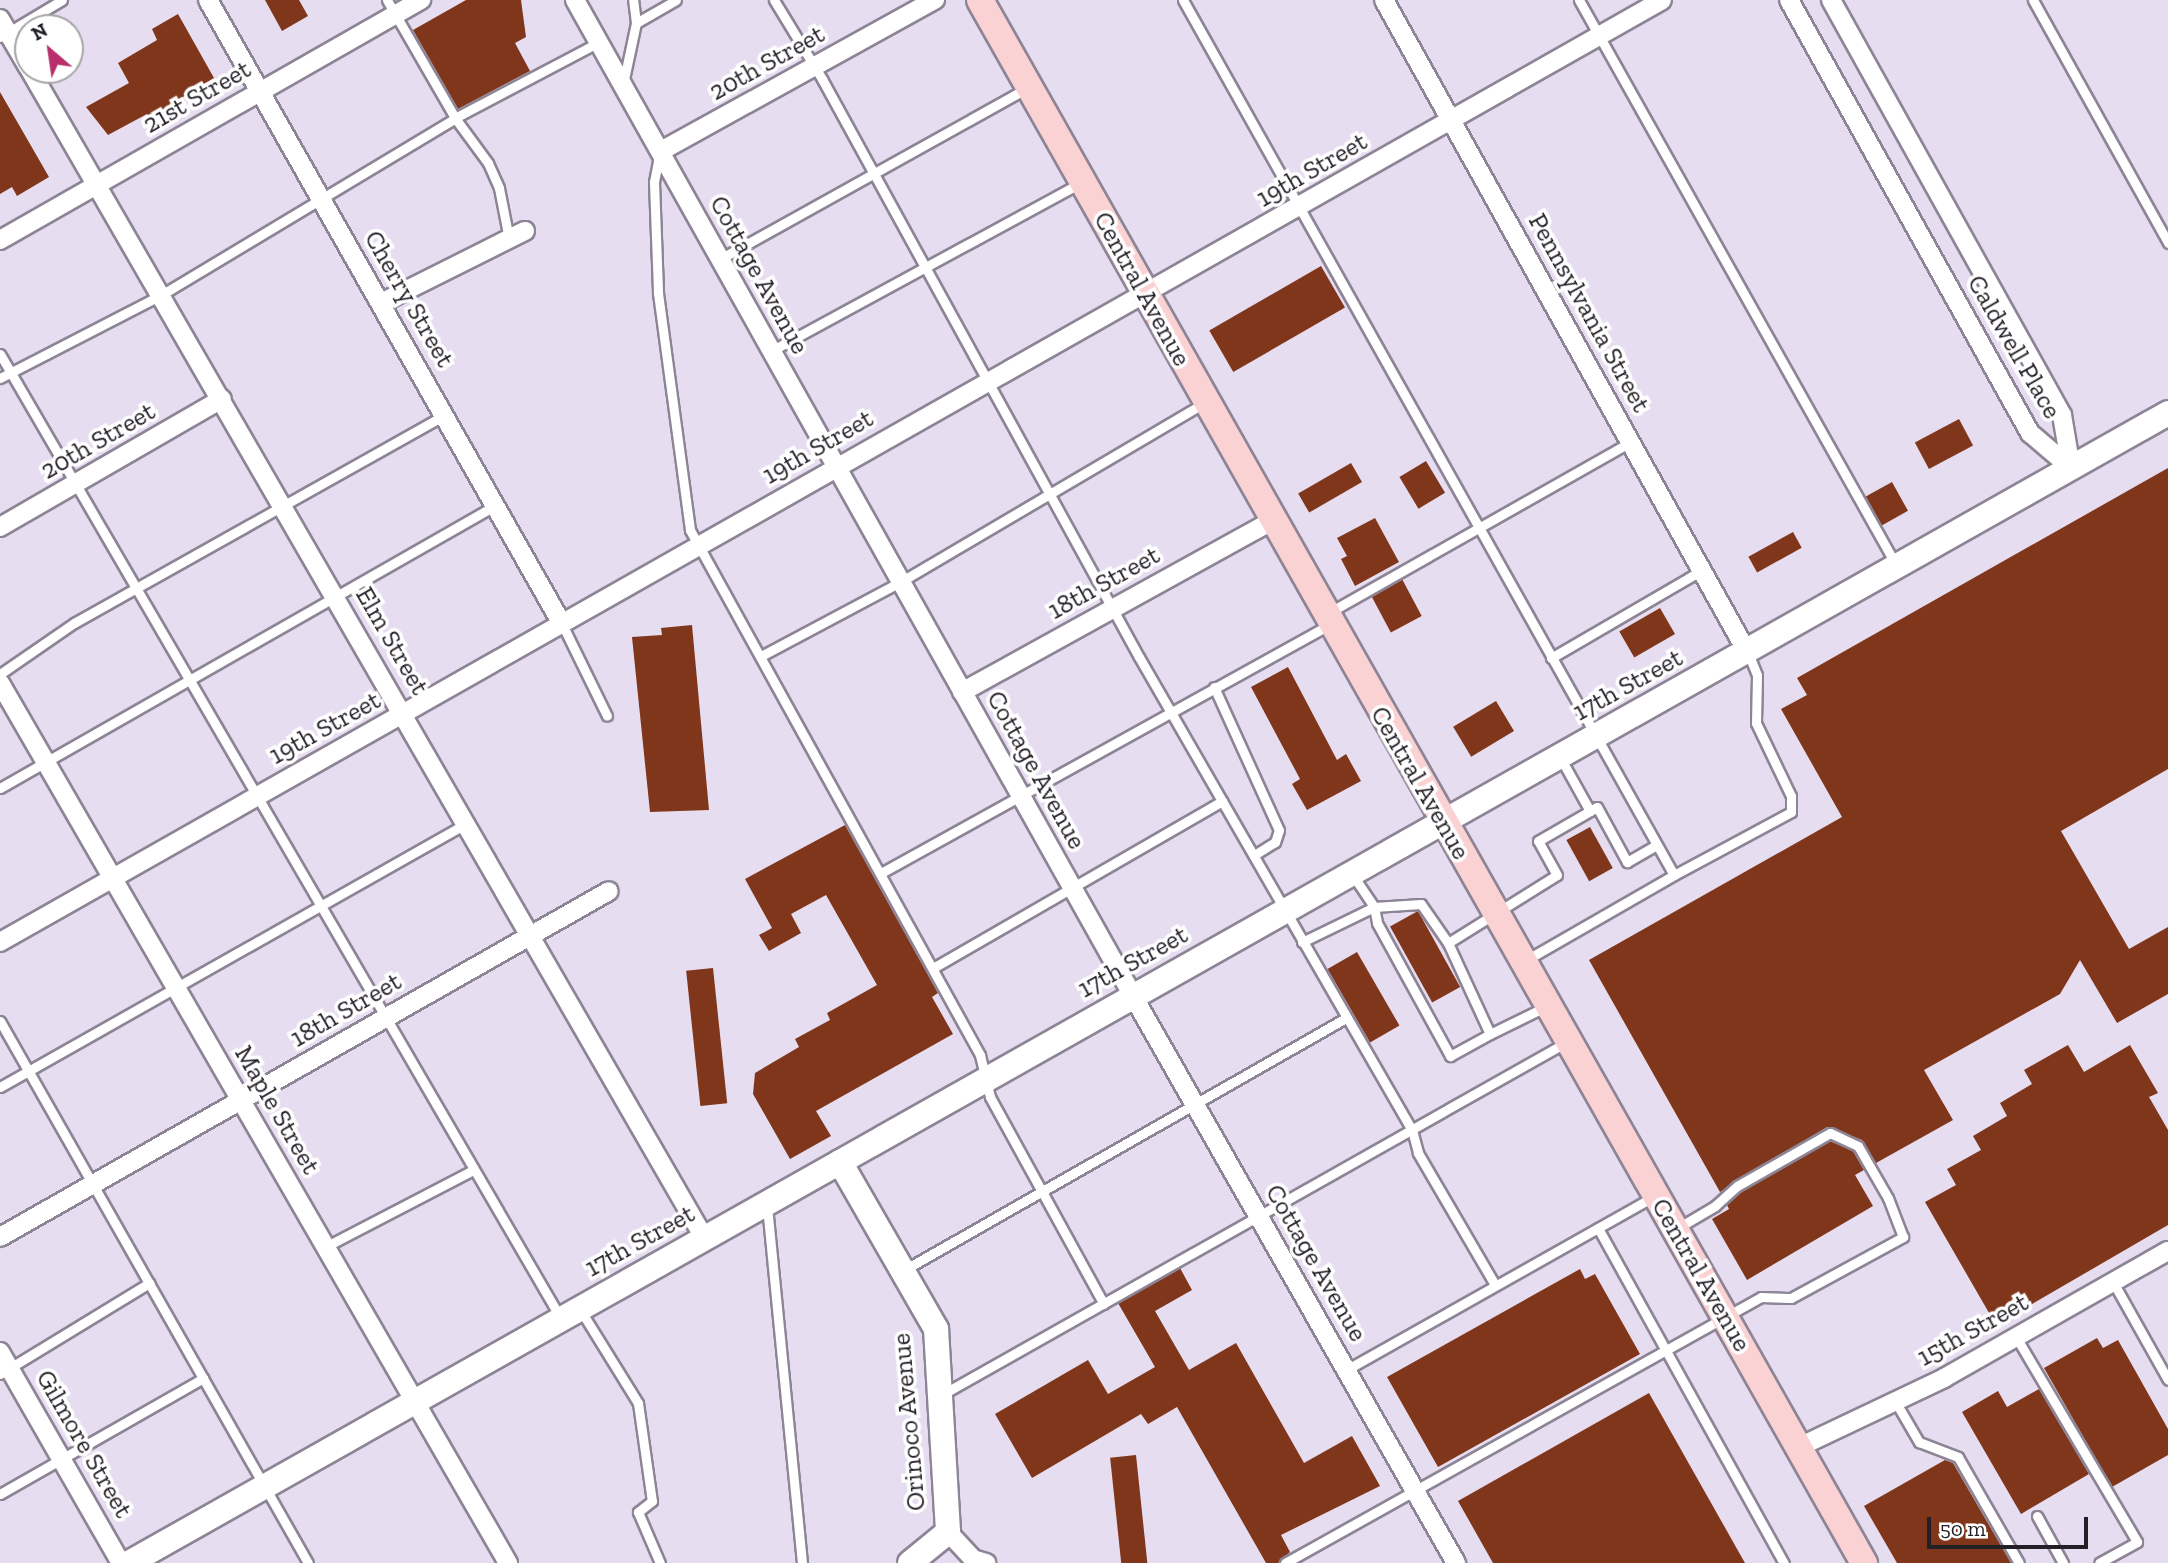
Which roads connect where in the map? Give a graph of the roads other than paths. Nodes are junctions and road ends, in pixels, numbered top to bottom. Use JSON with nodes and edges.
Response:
{"nodes":[{"id":1,"x":62,"y":0,"type":"edge"},
{"id":2,"x":208,"y":0,"type":"edge"},
{"id":3,"x":421,"y":0,"type":"edge"},
{"id":4,"x":575,"y":0,"type":"edge"},
{"id":5,"x":633,"y":0,"type":"edge"},
{"id":6,"x":676,"y":0,"type":"edge"},
{"id":7,"x":774,"y":0,"type":"edge"},
{"id":8,"x":935,"y":0,"type":"edge"},
{"id":9,"x":980,"y":0,"type":"edge"},
{"id":10,"x":1183,"y":0,"type":"edge"},
{"id":11,"x":1384,"y":0,"type":"edge"},
{"id":12,"x":1579,"y":0,"type":"edge"},
{"id":13,"x":1662,"y":0,"type":"edge"},
{"id":14,"x":1789,"y":0,"type":"edge"},
{"id":15,"x":1831,"y":0,"type":"edge"},
{"id":16,"x":2033,"y":0,"type":"edge"},
{"id":17,"x":391,"y":7,"type":"edge"},
{"id":18,"x":636,"y":23,"type":"junction"},
{"id":19,"x":3,"y":29,"type":"edge"},
{"id":20,"x":1599,"y":36,"type":"junction"},
{"id":21,"x":599,"y":41,"type":"junction"},
{"id":22,"x":14,"y":46,"type":"edge"},
{"id":23,"x":813,"y":67,"type":"junction"},
{"id":24,"x":38,"y":84,"type":"edge"},
{"id":25,"x":623,"y":85,"type":"junction"},
{"id":26,"x":1029,"y":87,"type":"junction"},
{"id":27,"x":259,"y":91,"type":"junction"},
{"id":28,"x":455,"y":118,"type":"junction"},
{"id":29,"x":1451,"y":120,"type":"junction"},
{"id":30,"x":660,"y":151,"type":"junction"},
{"id":31,"x":874,"y":175,"type":"junction"},
{"id":32,"x":1082,"y":182,"type":"junction"},
{"id":33,"x":96,"y":186,"type":"junction"},
{"id":34,"x":321,"y":199,"type":"junction"},
{"id":35,"x":1299,"y":208,"type":"junction"},
{"id":36,"x":517,"y":235,"type":"joint"},
{"id":37,"x":0,"y":240,"type":"edge"},
{"id":38,"x":2168,"y":243,"type":"edge"},
{"id":39,"x":720,"y":259,"type":"junction"},
{"id":40,"x":922,"y":265,"type":"junction"},
{"id":41,"x":161,"y":295,"type":"junction"},
{"id":42,"x":1146,"y":296,"type":"junction"},
{"id":43,"x":381,"y":303,"type":"junction"},
{"id":44,"x":771,"y":351,"type":"junction"},
{"id":45,"x":0,"y":354,"type":"edge"},
{"id":46,"x":10,"y":372,"type":"junction"},
{"id":47,"x":0,"y":378,"type":"edge"},
{"id":48,"x":991,"y":381,"type":"junction"},
{"id":49,"x":222,"y":399,"type":"junction"},
{"id":50,"x":1206,"y":402,"type":"junction"},
{"id":51,"x":2168,"y":413,"type":"edge"},
{"id":52,"x":445,"y":415,"type":"junction"},
{"id":53,"x":1630,"y":442,"type":"junction"},
{"id":54,"x":835,"y":467,"type":"junction"},
{"id":55,"x":2071,"y":468,"type":"junction"},
{"id":56,"x":74,"y":485,"type":"junction"},
{"id":57,"x":1050,"y":494,"type":"junction"},
{"id":58,"x":496,"y":505,"type":"junction"},
{"id":59,"x":284,"y":506,"type":"junction"},
{"id":60,"x":1272,"y":520,"type":"junction"},
{"id":61,"x":0,"y":527,"type":"edge"},
{"id":62,"x":1479,"y":530,"type":"junction"},
{"id":63,"x":700,"y":545,"type":"junction"},
{"id":64,"x":1897,"y":567,"type":"junction"},
{"id":65,"x":1702,"y":570,"type":"junction"},
{"id":66,"x":900,"y":582,"type":"junction"},
{"id":67,"x":137,"y":589,"type":"junction"},
{"id":68,"x":337,"y":598,"type":"junction"},
{"id":69,"x":1115,"y":607,"type":"junction"},
{"id":70,"x":1328,"y":619,"type":"junction"},
{"id":71,"x":562,"y":624,"type":"junction"},
{"id":72,"x":1747,"y":652,"type":"junction"},
{"id":73,"x":761,"y":656,"type":"junction"},
{"id":74,"x":1551,"y":659,"type":"junction"},
{"id":75,"x":0,"y":674,"type":"edge"},
{"id":76,"x":189,"y":681,"type":"junction"},
{"id":77,"x":0,"y":683,"type":"edge"},
{"id":78,"x":1214,"y":687,"type":"junction"},
{"id":79,"x":962,"y":692,"type":"junction"},
{"id":80,"x":1171,"y":710,"type":"junction"},
{"id":81,"x":404,"y":714,"type":"junction"},
{"id":82,"x":607,"y":716,"type":"dead end"},
{"id":83,"x":1595,"y":737,"type":"junction"},
{"id":84,"x":1560,"y":757,"type":"junction"},
{"id":85,"x":46,"y":762,"type":"junction"},
{"id":86,"x":0,"y":788,"type":"edge"},
{"id":87,"x":1020,"y":796,"type":"junction"},
{"id":88,"x":257,"y":797,"type":"junction"},
{"id":89,"x":1222,"y":802,"type":"junction"},
{"id":90,"x":1590,"y":811,"type":"junction"},
{"id":91,"x":467,"y":823,"type":"junction"},
{"id":92,"x":1442,"y":823,"type":"junction"},
{"id":93,"x":1657,"y":845,"type":"junction"},
{"id":94,"x":1254,"y":855,"type":"junction"},
{"id":95,"x":881,"y":873,"type":"junction"},
{"id":96,"x":1352,"y":873,"type":"junction"},
{"id":97,"x":1674,"y":875,"type":"junction"},
{"id":98,"x":113,"y":878,"type":"junction"},
{"id":99,"x":1071,"y":887,"type":"junction"},
{"id":100,"x":608,"y":891,"type":"dead end"},
{"id":101,"x":320,"y":906,"type":"junction"},
{"id":102,"x":1374,"y":907,"type":"junction"},
{"id":103,"x":1285,"y":911,"type":"junction"},
{"id":104,"x":1493,"y":912,"type":"junction"},
{"id":105,"x":531,"y":935,"type":"junction"},
{"id":106,"x":0,"y":942,"type":"edge"},
{"id":107,"x":1302,"y":942,"type":"junction"},
{"id":108,"x":1448,"y":943,"type":"junction"},
{"id":109,"x":1522,"y":962,"type":"junction"},
{"id":110,"x":933,"y":968,"type":"junction"},
{"id":111,"x":176,"y":988,"type":"junction"},
{"id":112,"x":1133,"y":996,"type":"junction"},
{"id":113,"x":1547,"y":1006,"type":"junction"},
{"id":114,"x":385,"y":1018,"type":"junction"},
{"id":115,"x":1344,"y":1019,"type":"junction"},
{"id":116,"x":0,"y":1021,"type":"edge"},
{"id":117,"x":1490,"y":1034,"type":"junction"},
{"id":118,"x":1568,"y":1042,"type":"junction"},
{"id":119,"x":29,"y":1071,"type":"junction"},
{"id":120,"x":987,"y":1079,"type":"junction"},
{"id":121,"x":0,"y":1087,"type":"edge"},
{"id":122,"x":241,"y":1100,"type":"junction"},
{"id":123,"x":1195,"y":1105,"type":"junction"},
{"id":124,"x":1412,"y":1130,"type":"junction"},
{"id":125,"x":840,"y":1162,"type":"junction"},
{"id":126,"x":474,"y":1170,"type":"junction"},
{"id":127,"x":92,"y":1185,"type":"junction"},
{"id":128,"x":1045,"y":1192,"type":"junction"},
{"id":129,"x":1655,"y":1196,"type":"junction"},
{"id":130,"x":767,"y":1204,"type":"junction"},
{"id":131,"x":1258,"y":1216,"type":"junction"},
{"id":132,"x":1598,"y":1228,"type":"junction"},
{"id":133,"x":1675,"y":1230,"type":"junction"},
{"id":134,"x":0,"y":1237,"type":"edge"},
{"id":135,"x":705,"y":1239,"type":"junction"},
{"id":136,"x":325,"y":1247,"type":"junction"},
{"id":137,"x":2168,"y":1251,"type":"edge"},
{"id":138,"x":902,"y":1271,"type":"junction"},
{"id":139,"x":2113,"y":1282,"type":"junction"},
{"id":140,"x":149,"y":1283,"type":"junction"},
{"id":141,"x":1495,"y":1285,"type":"junction"},
{"id":142,"x":1104,"y":1304,"type":"junction"},
{"id":143,"x":571,"y":1315,"type":"junction"},
{"id":144,"x":1725,"y":1317,"type":"junction"},
{"id":145,"x":2016,"y":1337,"type":"junction"},
{"id":146,"x":1666,"y":1350,"type":"junction"},
{"id":147,"x":0,"y":1352,"type":"edge"},
{"id":148,"x":1346,"y":1370,"type":"junction"},
{"id":149,"x":5,"y":1372,"type":"edge"},
{"id":150,"x":203,"y":1378,"type":"junction"},
{"id":151,"x":2168,"y":1380,"type":"edge"},
{"id":152,"x":942,"y":1395,"type":"junction"},
{"id":153,"x":1895,"y":1401,"type":"junction"},
{"id":154,"x":415,"y":1402,"type":"junction"},
{"id":155,"x":1798,"y":1447,"type":"junction"},
{"id":156,"x":61,"y":1458,"type":"junction"},
{"id":157,"x":264,"y":1487,"type":"junction"},
{"id":158,"x":1415,"y":1490,"type":"junction"},
{"id":159,"x":0,"y":1493,"type":"edge"},
{"id":160,"x":2037,"y":1516,"type":"dead end"},
{"id":161,"x":948,"y":1532,"type":"junction"},
{"id":162,"x":121,"y":1563,"type":"edge"},
{"id":163,"x":129,"y":1563,"type":"edge"},
{"id":164,"x":308,"y":1563,"type":"edge"},
{"id":165,"x":508,"y":1563,"type":"edge"},
{"id":166,"x":660,"y":1563,"type":"edge"},
{"id":167,"x":802,"y":1563,"type":"edge"},
{"id":168,"x":910,"y":1563,"type":"edge"},
{"id":169,"x":986,"y":1563,"type":"edge"},
{"id":170,"x":1285,"y":1563,"type":"edge"},
{"id":171,"x":1456,"y":1563,"type":"edge"},
{"id":172,"x":1784,"y":1563,"type":"edge"},
{"id":173,"x":1864,"y":1563,"type":"edge"},
{"id":174,"x":2019,"y":1563,"type":"edge"},
{"id":175,"x":2063,"y":1563,"type":"edge"},
{"id":176,"x":2099,"y":1563,"type":"edge"}],
"edges":[{"from":1,"to":19,"type":"lane"},
{"from":2,"to":27,"type":"street","name":"Cherry Street"},
{"from":3,"to":17,"type":"street","name":"21st Street"},
{"from":4,"to":21,"type":"street","name":"Cottage Avenue"},
{"from":5,"to":18,"type":"lane"},
{"from":6,"to":18,"type":"lane"},
{"from":7,"to":23,"type":"lane"},
{"from":8,"to":23,"type":"street","name":"20th Street"},
{"from":9,"to":26,"type":"main road","name":"Central Avenue"},
{"from":10,"to":35,"type":"lane"},
{"from":11,"to":29,"type":"street","name":"Pennsylvania Street"},
{"from":12,"to":20,"type":"lane"},
{"from":13,"to":20,"type":"street","name":"19th Street"},
{"from":14,"to":55,"type":"street","name":"Caldwell Place"},
{"from":15,"to":55,"type":"street","name":"Caldwell Place"},
{"from":16,"to":38,"type":"lane"},
{"from":17,"to":27,"type":"street","name":"21st Street"},
{"from":17,"to":28,"type":"lane"},
{"from":18,"to":25,"type":"lane"},
{"from":19,"to":22,"type":"street","name":"Elm Street"},
{"from":20,"to":29,"type":"street","name":"19th Street"},
{"from":20,"to":64,"type":"lane"},
{"from":21,"to":25,"type":"street","name":"Cottage Avenue"},
{"from":21,"to":28,"type":"lane"},
{"from":23,"to":30,"type":"street","name":"20th Street"},
{"from":23,"to":31,"type":"lane"},
{"from":24,"to":33,"type":"street","name":"Elm Street"},
{"from":25,"to":30,"type":"street","name":"Cottage Avenue"},
{"from":26,"to":31,"type":"lane"},
{"from":26,"to":32,"type":"main road","name":"Central Avenue"},
{"from":27,"to":33,"type":"street","name":"21st Street"},
{"from":27,"to":34,"type":"street","name":"Cherry Street"},
{"from":28,"to":34,"type":"lane"},
{"from":28,"to":36,"type":"lane"},
{"from":29,"to":35,"type":"street","name":"19th Street"},
{"from":29,"to":53,"type":"street","name":"Pennsylvania Street"},
{"from":30,"to":39,"type":"street","name":"Cottage Avenue"},
{"from":30,"to":63,"type":"lane"},
{"from":31,"to":39,"type":"lane"},
{"from":31,"to":40,"type":"lane"},
{"from":32,"to":40,"type":"lane"},
{"from":32,"to":42,"type":"main road","name":"Central Avenue"},
{"from":33,"to":37,"type":"street","name":"21st Street"},
{"from":33,"to":41,"type":"street","name":"Elm Street"},
{"from":34,"to":41,"type":"lane"},
{"from":34,"to":43,"type":"street","name":"Cherry Street"},
{"from":35,"to":42,"type":"street","name":"19th Street"},
{"from":35,"to":62,"type":"lane"},
{"from":36,"to":43,"type":"street"},
{"from":39,"to":44,"type":"street","name":"Cottage Avenue"},
{"from":40,"to":44,"type":"lane"},
{"from":40,"to":48,"type":"lane"},
{"from":41,"to":46,"type":"lane"},
{"from":41,"to":49,"type":"street","name":"Elm Street"},
{"from":42,"to":48,"type":"street","name":"19th Street"},
{"from":42,"to":50,"type":"main road","name":"Central Avenue"},
{"from":43,"to":52,"type":"street","name":"Cherry Street"},
{"from":44,"to":54,"type":"street","name":"Cottage Avenue"},
{"from":45,"to":46,"type":"lane"},
{"from":46,"to":47,"type":"lane"},
{"from":46,"to":56,"type":"lane"},
{"from":48,"to":54,"type":"street","name":"19th Street"},
{"from":48,"to":57,"type":"lane"},
{"from":49,"to":56,"type":"street","name":"20th Street"},
{"from":49,"to":59,"type":"street","name":"Elm Street"},
{"from":50,"to":57,"type":"lane"},
{"from":50,"to":60,"type":"main road","name":"Central Avenue"},
{"from":51,"to":55,"type":"street","name":"17th Street"},
{"from":52,"to":58,"type":"street","name":"Cherry Street"},
{"from":52,"to":59,"type":"lane"},
{"from":53,"to":62,"type":"lane"},
{"from":53,"to":65,"type":"street","name":"Pennsylvania Street"},
{"from":54,"to":63,"type":"street","name":"19th Street"},
{"from":54,"to":66,"type":"street","name":"Cottage Avenue"},
{"from":55,"to":64,"type":"street","name":"17th Street"},
{"from":56,"to":61,"type":"street","name":"20th Street"},
{"from":56,"to":67,"type":"lane"},
{"from":57,"to":66,"type":"lane"},
{"from":57,"to":69,"type":"lane"},
{"from":58,"to":68,"type":"lane"},
{"from":58,"to":71,"type":"street","name":"Cherry Street"},
{"from":59,"to":67,"type":"lane"},
{"from":59,"to":68,"type":"street","name":"Elm Street"},
{"from":60,"to":69,"type":"street","name":"18th Street"},
{"from":60,"to":70,"type":"main road","name":"Central Avenue"},
{"from":62,"to":70,"type":"lane"},
{"from":62,"to":74,"type":"lane"},
{"from":63,"to":71,"type":"street","name":"19th Street"},
{"from":63,"to":73,"type":"lane"},
{"from":64,"to":72,"type":"street","name":"17th Street"},
{"from":65,"to":72,"type":"street","name":"Pennsylvania Street"},
{"from":65,"to":74,"type":"lane"},
{"from":66,"to":73,"type":"lane"},
{"from":66,"to":79,"type":"street","name":"Cottage Avenue"},
{"from":67,"to":75,"type":"lane"},
{"from":67,"to":76,"type":"lane"},
{"from":68,"to":76,"type":"lane"},
{"from":68,"to":81,"type":"street","name":"Elm Street"},
{"from":69,"to":79,"type":"street","name":"18th Street"},
{"from":69,"to":80,"type":"lane"},
{"from":70,"to":78,"type":"lane"},
{"from":70,"to":92,"type":"main road","name":"Central Avenue"},
{"from":71,"to":81,"type":"street","name":"19th Street"},
{"from":71,"to":82,"type":"lane"},
{"from":72,"to":83,"type":"street","name":"17th Street"},
{"from":72,"to":97,"type":"lane"},
{"from":73,"to":95,"type":"lane"},
{"from":74,"to":83,"type":"lane"},
{"from":76,"to":85,"type":"lane"},
{"from":76,"to":88,"type":"lane"},
{"from":77,"to":85,"type":"street","name":"Maple Street"},
{"from":78,"to":80,"type":"lane"},
{"from":78,"to":94,"type":"lane"},
{"from":79,"to":87,"type":"street","name":"Cottage Avenue"},
{"from":80,"to":87,"type":"lane"},
{"from":80,"to":89,"type":"lane"},
{"from":81,"to":88,"type":"street","name":"19th Street"},
{"from":81,"to":91,"type":"street","name":"Elm Street"},
{"from":83,"to":84,"type":"street","name":"17th Street"},
{"from":83,"to":93,"type":"lane"},
{"from":84,"to":90,"type":"lane"},
{"from":84,"to":92,"type":"street","name":"17th Street"},
{"from":85,"to":86,"type":"lane"},
{"from":85,"to":98,"type":"street","name":"Maple Street"},
{"from":87,"to":95,"type":"lane"},
{"from":87,"to":99,"type":"street","name":"Cottage Avenue"},
{"from":88,"to":98,"type":"street","name":"19th Street"},
{"from":88,"to":101,"type":"lane"},
{"from":89,"to":94,"type":"lane"},
{"from":89,"to":99,"type":"lane"},
{"from":90,"to":93,"type":"lane"},
{"from":90,"to":104,"type":"lane"},
{"from":91,"to":101,"type":"lane"},
{"from":91,"to":105,"type":"street","name":"Elm Street"},
{"from":92,"to":96,"type":"street","name":"17th Street"},
{"from":92,"to":104,"type":"main road","name":"Central Avenue"},
{"from":93,"to":97,"type":"lane"},
{"from":94,"to":103,"type":"lane"},
{"from":95,"to":110,"type":"lane"},
{"from":96,"to":102,"type":"lane"},
{"from":96,"to":103,"type":"street","name":"17th Street"},
{"from":97,"to":109,"type":"lane"},
{"from":98,"to":106,"type":"street","name":"19th Street"},
{"from":98,"to":111,"type":"street","name":"Maple Street"},
{"from":99,"to":110,"type":"lane"},
{"from":99,"to":112,"type":"street","name":"Cottage Avenue"},
{"from":100,"to":105,"type":"street","name":"18th Street"},
{"from":101,"to":111,"type":"lane"},
{"from":101,"to":114,"type":"lane"},
{"from":102,"to":107,"type":"lane"},
{"from":102,"to":108,"type":"lane"},
{"from":102,"to":117,"type":"lane"},
{"from":103,"to":107,"type":"lane"},
{"from":103,"to":112,"type":"street","name":"17th Street"},
{"from":104,"to":108,"type":"lane"},
{"from":104,"to":109,"type":"main road","name":"Central Avenue"},
{"from":105,"to":114,"type":"street","name":"18th Street"},
{"from":105,"to":135,"type":"street","name":"Elm Street"},
{"from":107,"to":115,"type":"lane"},
{"from":108,"to":117,"type":"lane"},
{"from":109,"to":113,"type":"main road","name":"Central Avenue"},
{"from":110,"to":120,"type":"lane"},
{"from":111,"to":119,"type":"lane"},
{"from":111,"to":122,"type":"street","name":"Maple Street"},
{"from":112,"to":120,"type":"street","name":"17th Street"},
{"from":112,"to":123,"type":"street","name":"Cottage Avenue"},
{"from":113,"to":117,"type":"lane"},
{"from":113,"to":118,"type":"main road","name":"Central Avenue"},
{"from":114,"to":122,"type":"street","name":"18th Street"},
{"from":114,"to":126,"type":"lane"},
{"from":115,"to":123,"type":"lane"},
{"from":115,"to":124,"type":"lane"},
{"from":116,"to":119,"type":"lane"},
{"from":118,"to":124,"type":"lane"},
{"from":118,"to":129,"type":"main road","name":"Central Avenue"},
{"from":119,"to":121,"type":"lane"},
{"from":119,"to":127,"type":"lane"},
{"from":120,"to":125,"type":"street","name":"17th Street"},
{"from":120,"to":128,"type":"lane"},
{"from":122,"to":127,"type":"street","name":"18th Street"},
{"from":122,"to":136,"type":"street","name":"Maple Street"},
{"from":123,"to":128,"type":"lane"},
{"from":123,"to":131,"type":"street","name":"Cottage Avenue"},
{"from":124,"to":131,"type":"lane"},
{"from":124,"to":141,"type":"lane"},
{"from":125,"to":130,"type":"street","name":"17th Street"},
{"from":125,"to":138,"type":"street","name":"Orinoco Avenue"},
{"from":126,"to":136,"type":"lane"},
{"from":126,"to":143,"type":"lane"},
{"from":127,"to":134,"type":"street","name":"18th Street"},
{"from":127,"to":140,"type":"lane"},
{"from":128,"to":138,"type":"lane"},
{"from":128,"to":142,"type":"lane"},
{"from":129,"to":132,"type":"lane"},
{"from":129,"to":133,"type":"main road","name":"Central Avenue"},
{"from":130,"to":135,"type":"street","name":"17th Street"},
{"from":130,"to":167,"type":"lane"},
{"from":131,"to":142,"type":"lane"},
{"from":131,"to":148,"type":"street","name":"Cottage Avenue"},
{"from":132,"to":141,"type":"lane"},
{"from":132,"to":146,"type":"lane"},
{"from":133,"to":144,"type":"main road","name":"Central Avenue"},
{"from":133,"to":144,"type":"lane"},
{"from":135,"to":143,"type":"street","name":"17th Street"},
{"from":136,"to":154,"type":"street","name":"Maple Street"},
{"from":137,"to":139,"type":"street","name":"15th Street"},
{"from":138,"to":152,"type":"street","name":"Orinoco Avenue"},
{"from":139,"to":145,"type":"street","name":"15th Street"},
{"from":139,"to":151,"type":"lane"},
{"from":140,"to":149,"type":"lane"},
{"from":140,"to":150,"type":"lane"},
{"from":141,"to":148,"type":"lane"},
{"from":142,"to":152,"type":"lane"},
{"from":143,"to":154,"type":"street","name":"17th Street"},
{"from":143,"to":166,"type":"lane"},
{"from":144,"to":146,"type":"lane"},
{"from":144,"to":155,"type":"main road","name":"Central Avenue"},
{"from":145,"to":153,"type":"street","name":"15th Street"},
{"from":145,"to":176,"type":"lane"},
{"from":146,"to":158,"type":"lane"},
{"from":146,"to":172,"type":"lane"},
{"from":147,"to":149,"type":"street","name":"Gilmore Street"},
{"from":148,"to":158,"type":"street","name":"Cottage Avenue"},
{"from":149,"to":156,"type":"street","name":"Gilmore Street"},
{"from":150,"to":156,"type":"lane"},
{"from":150,"to":157,"type":"lane"},
{"from":152,"to":161,"type":"street","name":"Orinoco Avenue"},
{"from":153,"to":155,"type":"street","name":"15th Street"},
{"from":153,"to":174,"type":"lane"},
{"from":154,"to":157,"type":"street","name":"17th Street"},
{"from":154,"to":165,"type":"street","name":"Maple Street"},
{"from":155,"to":173,"type":"main road","name":"Central Avenue"},
{"from":156,"to":159,"type":"lane"},
{"from":156,"to":162,"type":"street","name":"Gilmore Street"},
{"from":157,"to":163,"type":"street","name":"17th Street"},
{"from":157,"to":164,"type":"lane"},
{"from":158,"to":170,"type":"lane"},
{"from":158,"to":171,"type":"street","name":"Cottage Avenue"},
{"from":160,"to":175,"type":"lane"},
{"from":161,"to":168,"type":"street"},
{"from":161,"to":169,"type":"street"}]}
